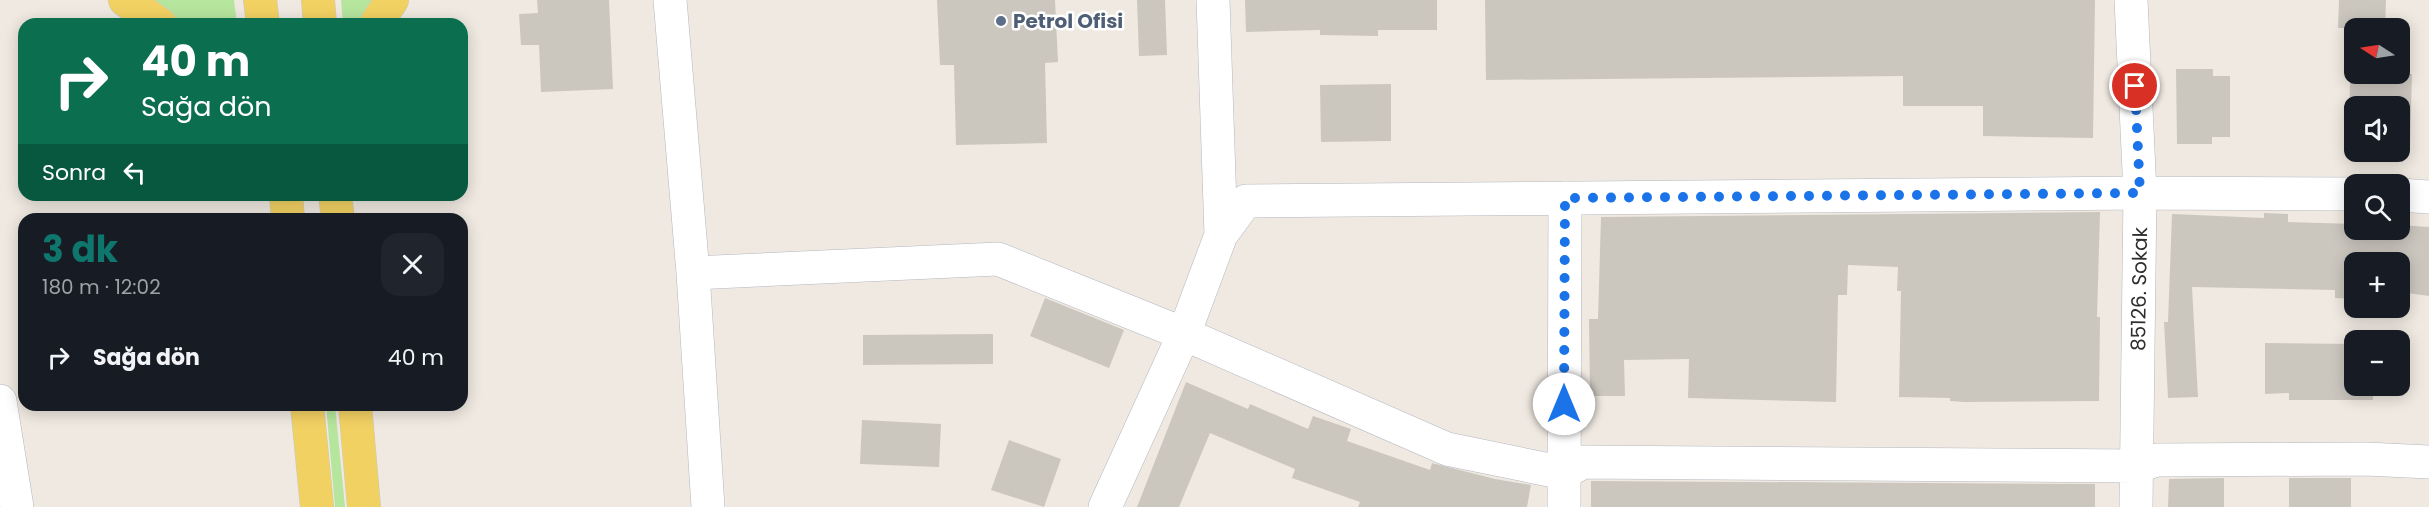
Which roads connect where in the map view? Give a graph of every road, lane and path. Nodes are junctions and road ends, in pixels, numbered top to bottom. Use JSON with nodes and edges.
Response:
{"nodes":[{"id":1,"x":124,"y":0,"type":"edge"},
{"id":2,"x":260,"y":0,"type":"edge"},
{"id":3,"x":318,"y":0,"type":"edge"},
{"id":4,"x":392,"y":0,"type":"edge"},
{"id":5,"x":670,"y":0,"type":"edge"},
{"id":6,"x":1213,"y":0,"type":"edge"},
{"id":7,"x":2131,"y":0,"type":"edge"},
{"id":8,"x":151,"y":18,"type":"edge"},
{"id":9,"x":262,"y":18,"type":"edge"},
{"id":10,"x":320,"y":18,"type":"edge"},
{"id":11,"x":380,"y":18,"type":"edge"},
{"id":12,"x":2140,"y":193,"type":"junction"},
{"id":13,"x":2344,"y":194,"type":"edge"},
{"id":14,"x":2410,"y":196,"type":"edge"},
{"id":15,"x":2429,"y":197,"type":"edge"},
{"id":16,"x":1565,"y":198,"type":"junction"},
{"id":17,"x":1221,"y":235,"type":"junction"},
{"id":18,"x":693,"y":273,"type":"junction"},
{"id":19,"x":1184,"y":334,"type":"junction"},
{"id":20,"x":0,"y":401,"type":"edge"},
{"id":21,"x":308,"y":411,"type":"edge"},
{"id":22,"x":356,"y":411,"type":"edge"},
{"id":23,"x":2429,"y":462,"type":"edge"},
{"id":24,"x":2137,"y":466,"type":"junction"},
{"id":25,"x":1564,"y":473,"type":"junction"},
{"id":26,"x":17,"y":507,"type":"edge"},
{"id":27,"x":317,"y":507,"type":"edge"},
{"id":28,"x":364,"y":507,"type":"edge"},
{"id":29,"x":708,"y":507,"type":"edge"},
{"id":30,"x":1105,"y":507,"type":"edge"},
{"id":31,"x":1564,"y":507,"type":"edge"},
{"id":32,"x":2136,"y":507,"type":"edge"}],
"edges":[{"from":1,"to":8,"type":"main road"},
{"from":2,"to":9,"type":"main road"},
{"from":3,"to":10,"type":"main road"},
{"from":4,"to":11,"type":"main road"},
{"from":5,"to":18,"type":"street"},
{"from":6,"to":17,"type":"street"},
{"from":7,"to":12,"type":"street","name":"85126. Sokak"},
{"from":12,"to":13,"type":"street"},
{"from":12,"to":16,"type":"street"},
{"from":12,"to":24,"type":"street","name":"85126. Sokak"},
{"from":14,"to":15,"type":"street"},
{"from":16,"to":17,"type":"street"},
{"from":16,"to":25,"type":"street"},
{"from":17,"to":19,"type":"street"},
{"from":18,"to":19,"type":"street"},
{"from":18,"to":29,"type":"street"},
{"from":19,"to":25,"type":"street"},
{"from":19,"to":30,"type":"street"},
{"from":20,"to":26,"type":"street"},
{"from":21,"to":27,"type":"main road"},
{"from":22,"to":28,"type":"main road"},
{"from":23,"to":24,"type":"street"},
{"from":24,"to":25,"type":"street"},
{"from":24,"to":32,"type":"street","name":"85126. Sokak"},
{"from":25,"to":31,"type":"street"}]}
